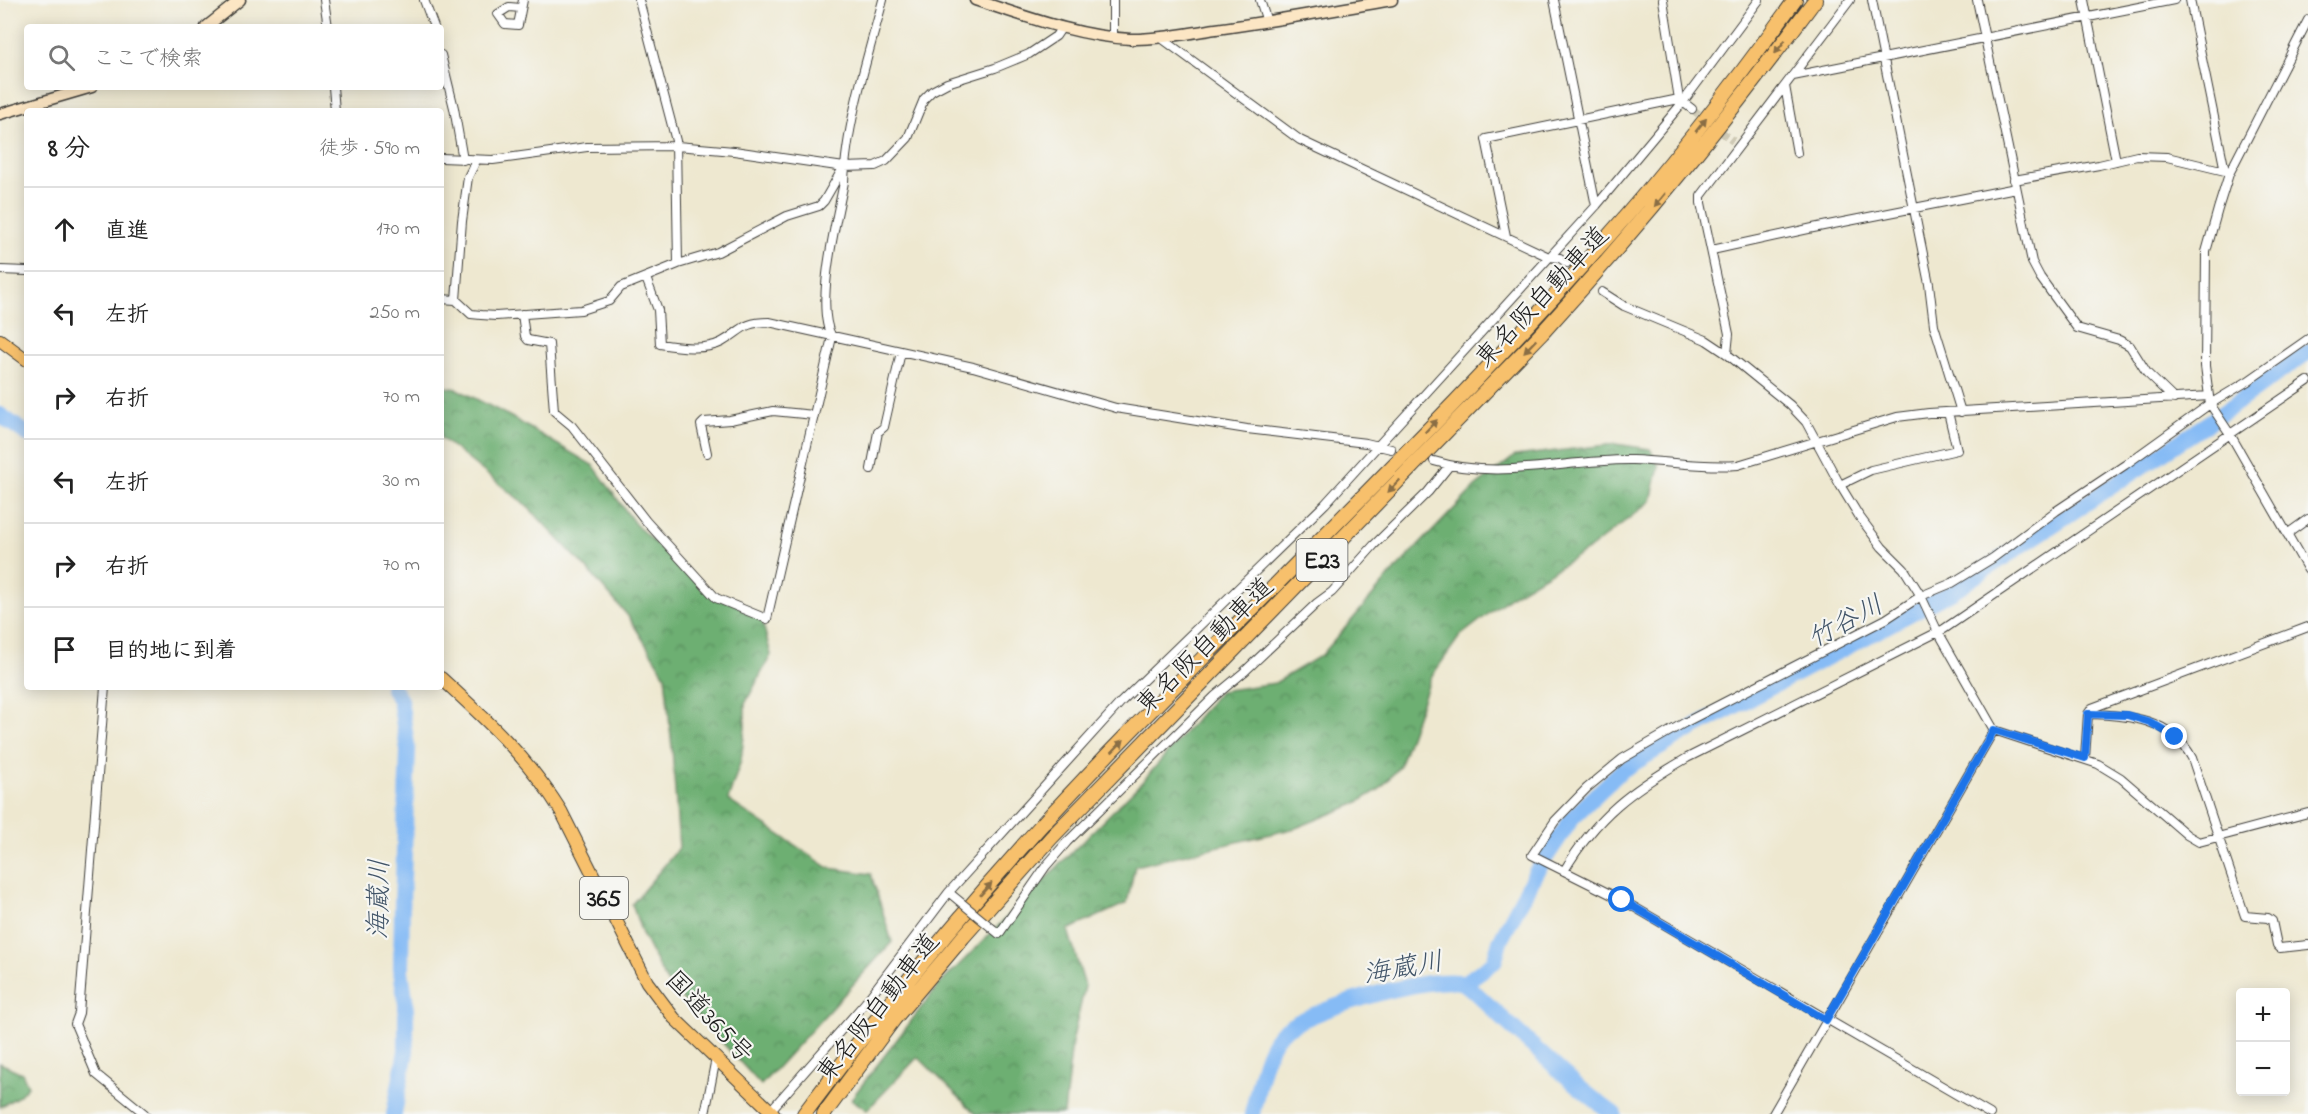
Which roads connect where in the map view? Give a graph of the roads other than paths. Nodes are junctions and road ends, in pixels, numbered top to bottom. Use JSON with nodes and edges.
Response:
{"nodes":[{"id":1,"x":240,"y":0,"type":"edge"},
{"id":2,"x":324,"y":0,"type":"edge"},
{"id":3,"x":424,"y":0,"type":"edge"},
{"id":4,"x":639,"y":0,"type":"edge"},
{"id":5,"x":883,"y":0,"type":"edge"},
{"id":6,"x":975,"y":0,"type":"edge"},
{"id":7,"x":1113,"y":0,"type":"edge"},
{"id":8,"x":1260,"y":0,"type":"edge"},
{"id":9,"x":1392,"y":0,"type":"edge"},
{"id":10,"x":1554,"y":0,"type":"edge"},
{"id":11,"x":1662,"y":0,"type":"edge"},
{"id":12,"x":1759,"y":0,"type":"edge"},
{"id":13,"x":1795,"y":0,"type":"edge"},
{"id":14,"x":1815,"y":0,"type":"edge"},
{"id":15,"x":1850,"y":0,"type":"edge"},
{"id":16,"x":1872,"y":0,"type":"edge"},
{"id":17,"x":1977,"y":0,"type":"edge"},
{"id":18,"x":2084,"y":0,"type":"edge"},
{"id":19,"x":2174,"y":0,"type":"edge"},
{"id":20,"x":2190,"y":0,"type":"edge"},
{"id":21,"x":2087,"y":17,"type":"junction"},
{"id":22,"x":2308,"y":20,"type":"edge"},
{"id":23,"x":1267,"y":22,"type":"junction"},
{"id":24,"x":210,"y":24,"type":"edge"},
{"id":25,"x":328,"y":24,"type":"edge"},
{"id":26,"x":433,"y":24,"type":"edge"},
{"id":27,"x":1062,"y":27,"type":"junction"},
{"id":28,"x":1113,"y":37,"type":"junction"},
{"id":29,"x":1160,"y":37,"type":"junction"},
{"id":30,"x":1985,"y":38,"type":"junction"},
{"id":31,"x":1884,"y":58,"type":"junction"},
{"id":32,"x":444,"y":67,"type":"edge"},
{"id":33,"x":1793,"y":76,"type":"junction"},
{"id":34,"x":1785,"y":86,"type":"junction"},
{"id":35,"x":82,"y":90,"type":"edge"},
{"id":36,"x":333,"y":90,"type":"edge"},
{"id":37,"x":1681,"y":100,"type":"junction"},
{"id":38,"x":335,"y":108,"type":"edge"},
{"id":39,"x":1692,"y":109,"type":"tunnel mouth"},
{"id":40,"x":0,"y":114,"type":"edge"},
{"id":41,"x":1579,"y":120,"type":"junction"},
{"id":42,"x":677,"y":146,"type":"junction"},
{"id":43,"x":1797,"y":153,"type":"dead end"},
{"id":44,"x":444,"y":158,"type":"edge"},
{"id":45,"x":463,"y":160,"type":"junction"},
{"id":46,"x":476,"y":160,"type":"junction"},
{"id":47,"x":2116,"y":161,"type":"junction"},
{"id":48,"x":844,"y":167,"type":"junction"},
{"id":49,"x":2227,"y":172,"type":"junction"},
{"id":50,"x":2015,"y":184,"type":"junction"},
{"id":51,"x":1596,"y":206,"type":"junction"},
{"id":52,"x":1914,"y":208,"type":"junction"},
{"id":53,"x":1506,"y":236,"type":"junction"},
{"id":54,"x":1712,"y":250,"type":"junction"},
{"id":55,"x":1549,"y":257,"type":"junction"},
{"id":56,"x":1567,"y":263,"type":"dead end"},
{"id":57,"x":678,"y":264,"type":"junction"},
{"id":58,"x":0,"y":270,"type":"edge"},
{"id":59,"x":24,"y":271,"type":"edge"},
{"id":60,"x":646,"y":278,"type":"junction"},
{"id":61,"x":1602,"y":292,"type":"dead end"},
{"id":62,"x":444,"y":299,"type":"edge"},
{"id":63,"x":456,"y":300,"type":"junction"},
{"id":64,"x":522,"y":314,"type":"junction"},
{"id":65,"x":832,"y":337,"type":"junction"},
{"id":66,"x":2308,"y":339,"type":"edge"},
{"id":67,"x":0,"y":340,"type":"edge"},
{"id":68,"x":901,"y":352,"type":"junction"},
{"id":69,"x":1728,"y":354,"type":"junction"},
{"id":70,"x":24,"y":358,"type":"edge"},
{"id":71,"x":2308,"y":381,"type":"edge"},
{"id":72,"x":2174,"y":399,"type":"junction"},
{"id":73,"x":2211,"y":403,"type":"junction"},
{"id":74,"x":1948,"y":412,"type":"junction"},
{"id":75,"x":1961,"y":412,"type":"junction"},
{"id":76,"x":814,"y":415,"type":"junction"},
{"id":77,"x":2228,"y":431,"type":"junction"},
{"id":78,"x":1817,"y":440,"type":"junction"},
{"id":79,"x":1378,"y":446,"type":"junction"},
{"id":80,"x":1391,"y":449,"type":"dead end"},
{"id":81,"x":707,"y":453,"type":"dead end"},
{"id":82,"x":1434,"y":461,"type":"dead end"},
{"id":83,"x":1449,"y":466,"type":"junction"},
{"id":84,"x":871,"y":469,"type":"dead end"},
{"id":85,"x":1840,"y":485,"type":"junction"},
{"id":86,"x":2308,"y":519,"type":"edge"},
{"id":87,"x":2287,"y":534,"type":"junction"},
{"id":88,"x":2308,"y":570,"type":"edge"},
{"id":89,"x":1921,"y":599,"type":"junction"},
{"id":90,"x":2308,"y":627,"type":"edge"},
{"id":91,"x":1937,"y":630,"type":"junction"},
{"id":92,"x":444,"y":681,"type":"edge"},
{"id":93,"x":105,"y":690,"type":"edge"},
{"id":94,"x":2088,"y":714,"type":"junction"},
{"id":95,"x":1994,"y":730,"type":"junction"},
{"id":96,"x":2085,"y":758,"type":"junction"},
{"id":97,"x":2308,"y":813,"type":"edge"},
{"id":98,"x":2217,"y":837,"type":"junction"},
{"id":99,"x":1562,"y":870,"type":"junction"},
{"id":100,"x":951,"y":894,"type":"junction"},
{"id":101,"x":2308,"y":945,"type":"edge"},
{"id":102,"x":1826,"y":1020,"type":"junction"},
{"id":103,"x":716,"y":1058,"type":"junction"},
{"id":104,"x":772,"y":1112,"type":"edge"},
{"id":105,"x":145,"y":1114,"type":"edge"},
{"id":106,"x":705,"y":1114,"type":"edge"},
{"id":107,"x":804,"y":1114,"type":"edge"},
{"id":108,"x":824,"y":1114,"type":"edge"},
{"id":109,"x":1773,"y":1114,"type":"edge"},
{"id":110,"x":1990,"y":1114,"type":"edge"}],
"edges":[{"from":1,"to":24,"type":"main road"},
{"from":2,"to":25,"type":"street"},
{"from":3,"to":26,"type":"street"},
{"from":4,"to":42,"type":"street"},
{"from":5,"to":48,"type":"street"},
{"from":6,"to":27,"type":"main road"},
{"from":7,"to":28,"type":"street"},
{"from":8,"to":23,"type":"street"},
{"from":9,"to":23,"type":"main road"},
{"from":10,"to":41,"type":"street"},
{"from":11,"to":37,"type":"street"},
{"from":12,"to":37,"type":"street"},
{"from":107,"to":13,"type":"highway","name":"東名阪自動車道","number":"E23","one_way":true},
{"from":14,"to":108,"type":"highway","name":"東名阪自動車道","number":"E23","one_way":true},
{"from":15,"to":33,"type":"street"},
{"from":16,"to":31,"type":"street"},
{"from":17,"to":30,"type":"street"},
{"from":18,"to":21,"type":"street"},
{"from":19,"to":21,"type":"street"},
{"from":20,"to":49,"type":"street"},
{"from":21,"to":30,"type":"street"},
{"from":21,"to":47,"type":"street"},
{"from":22,"to":49,"type":"street"},
{"from":23,"to":29,"type":"main road"},
{"from":27,"to":28,"type":"main road"},
{"from":27,"to":48,"type":"street"},
{"from":28,"to":29,"type":"main road"},
{"from":29,"to":53,"type":"street"},
{"from":30,"to":31,"type":"street"},
{"from":30,"to":50,"type":"street"},
{"from":31,"to":33,"type":"street"},
{"from":31,"to":52,"type":"street"},
{"from":32,"to":45,"type":"street"},
{"from":33,"to":34,"type":"street"},
{"from":34,"to":43,"type":"street"},
{"from":34,"to":54,"type":"street"},
{"from":35,"to":40,"type":"main road"},
{"from":36,"to":38,"type":"street"},
{"from":37,"to":39,"type":"street"},
{"from":37,"to":41,"type":"street"},
{"from":37,"to":51,"type":"street"},
{"from":41,"to":51,"type":"street"},
{"from":41,"to":53,"type":"street"},
{"from":42,"to":46,"type":"street"},
{"from":42,"to":48,"type":"street"},
{"from":42,"to":57,"type":"street"},
{"from":44,"to":45,"type":"street"},
{"from":45,"to":46,"type":"street"},
{"from":46,"to":63,"type":"street"},
{"from":47,"to":49,"type":"street"},
{"from":47,"to":50,"type":"street"},
{"from":48,"to":57,"type":"street"},
{"from":48,"to":65,"type":"street"},
{"from":49,"to":73,"type":"street"},
{"from":50,"to":52,"type":"street"},
{"from":50,"to":72,"type":"street"},
{"from":51,"to":55,"type":"street"},
{"from":52,"to":54,"type":"street"},
{"from":52,"to":75,"type":"street"},
{"from":53,"to":55,"type":"street"},
{"from":54,"to":69,"type":"street"},
{"from":55,"to":56,"type":"street"},
{"from":55,"to":79,"type":"street"},
{"from":57,"to":60,"type":"street"},
{"from":58,"to":59,"type":"street"},
{"from":60,"to":64,"type":"street"},
{"from":60,"to":65,"type":"street"},
{"from":61,"to":69,"type":"street"},
{"from":62,"to":63,"type":"street"},
{"from":63,"to":64,"type":"street"},
{"from":64,"to":76,"type":"street"},
{"from":65,"to":68,"type":"street"},
{"from":65,"to":76,"type":"street"},
{"from":66,"to":73,"type":"street"},
{"from":67,"to":70,"type":"highway"},
{"from":68,"to":79,"type":"street"},
{"from":68,"to":84,"type":"street"},
{"from":69,"to":78,"type":"street"},
{"from":71,"to":77,"type":"street"},
{"from":72,"to":73,"type":"street"},
{"from":72,"to":75,"type":"street"},
{"from":73,"to":77,"type":"street"},
{"from":73,"to":89,"type":"street"},
{"from":74,"to":75,"type":"street"},
{"from":74,"to":78,"type":"street"},
{"from":74,"to":85,"type":"street"},
{"from":76,"to":81,"type":"street"},
{"from":77,"to":87,"type":"street"},
{"from":77,"to":91,"type":"street"},
{"from":78,"to":83,"type":"street"},
{"from":78,"to":85,"type":"street"},
{"from":79,"to":80,"type":"street"},
{"from":79,"to":100,"type":"street"},
{"from":82,"to":83,"type":"street"},
{"from":83,"to":100,"type":"street","bridge":true},
{"from":85,"to":89,"type":"street"},
{"from":86,"to":87,"type":"street"},
{"from":87,"to":88,"type":"street"},
{"from":89,"to":91,"type":"street"},
{"from":89,"to":99,"type":"street"},
{"from":90,"to":94,"type":"street"},
{"from":91,"to":95,"type":"street"},
{"from":91,"to":99,"type":"street"},
{"from":92,"to":103,"type":"highway","name":"国道365号","number":"365"},
{"from":93,"to":105,"type":"street"},
{"from":94,"to":96,"type":"street"},
{"from":94,"to":98,"type":"street"},
{"from":95,"to":96,"type":"street"},
{"from":95,"to":102,"type":"street"},
{"from":96,"to":98,"type":"street"},
{"from":97,"to":98,"type":"street"},
{"from":98,"to":101,"type":"street"},
{"from":99,"to":102,"type":"street"},
{"from":100,"to":104,"type":"street"},
{"from":102,"to":109,"type":"street"},
{"from":102,"to":110,"type":"street"},
{"from":103,"to":104,"type":"highway","name":"国道365号","number":"365"},
{"from":103,"to":106,"type":"street"}]}
